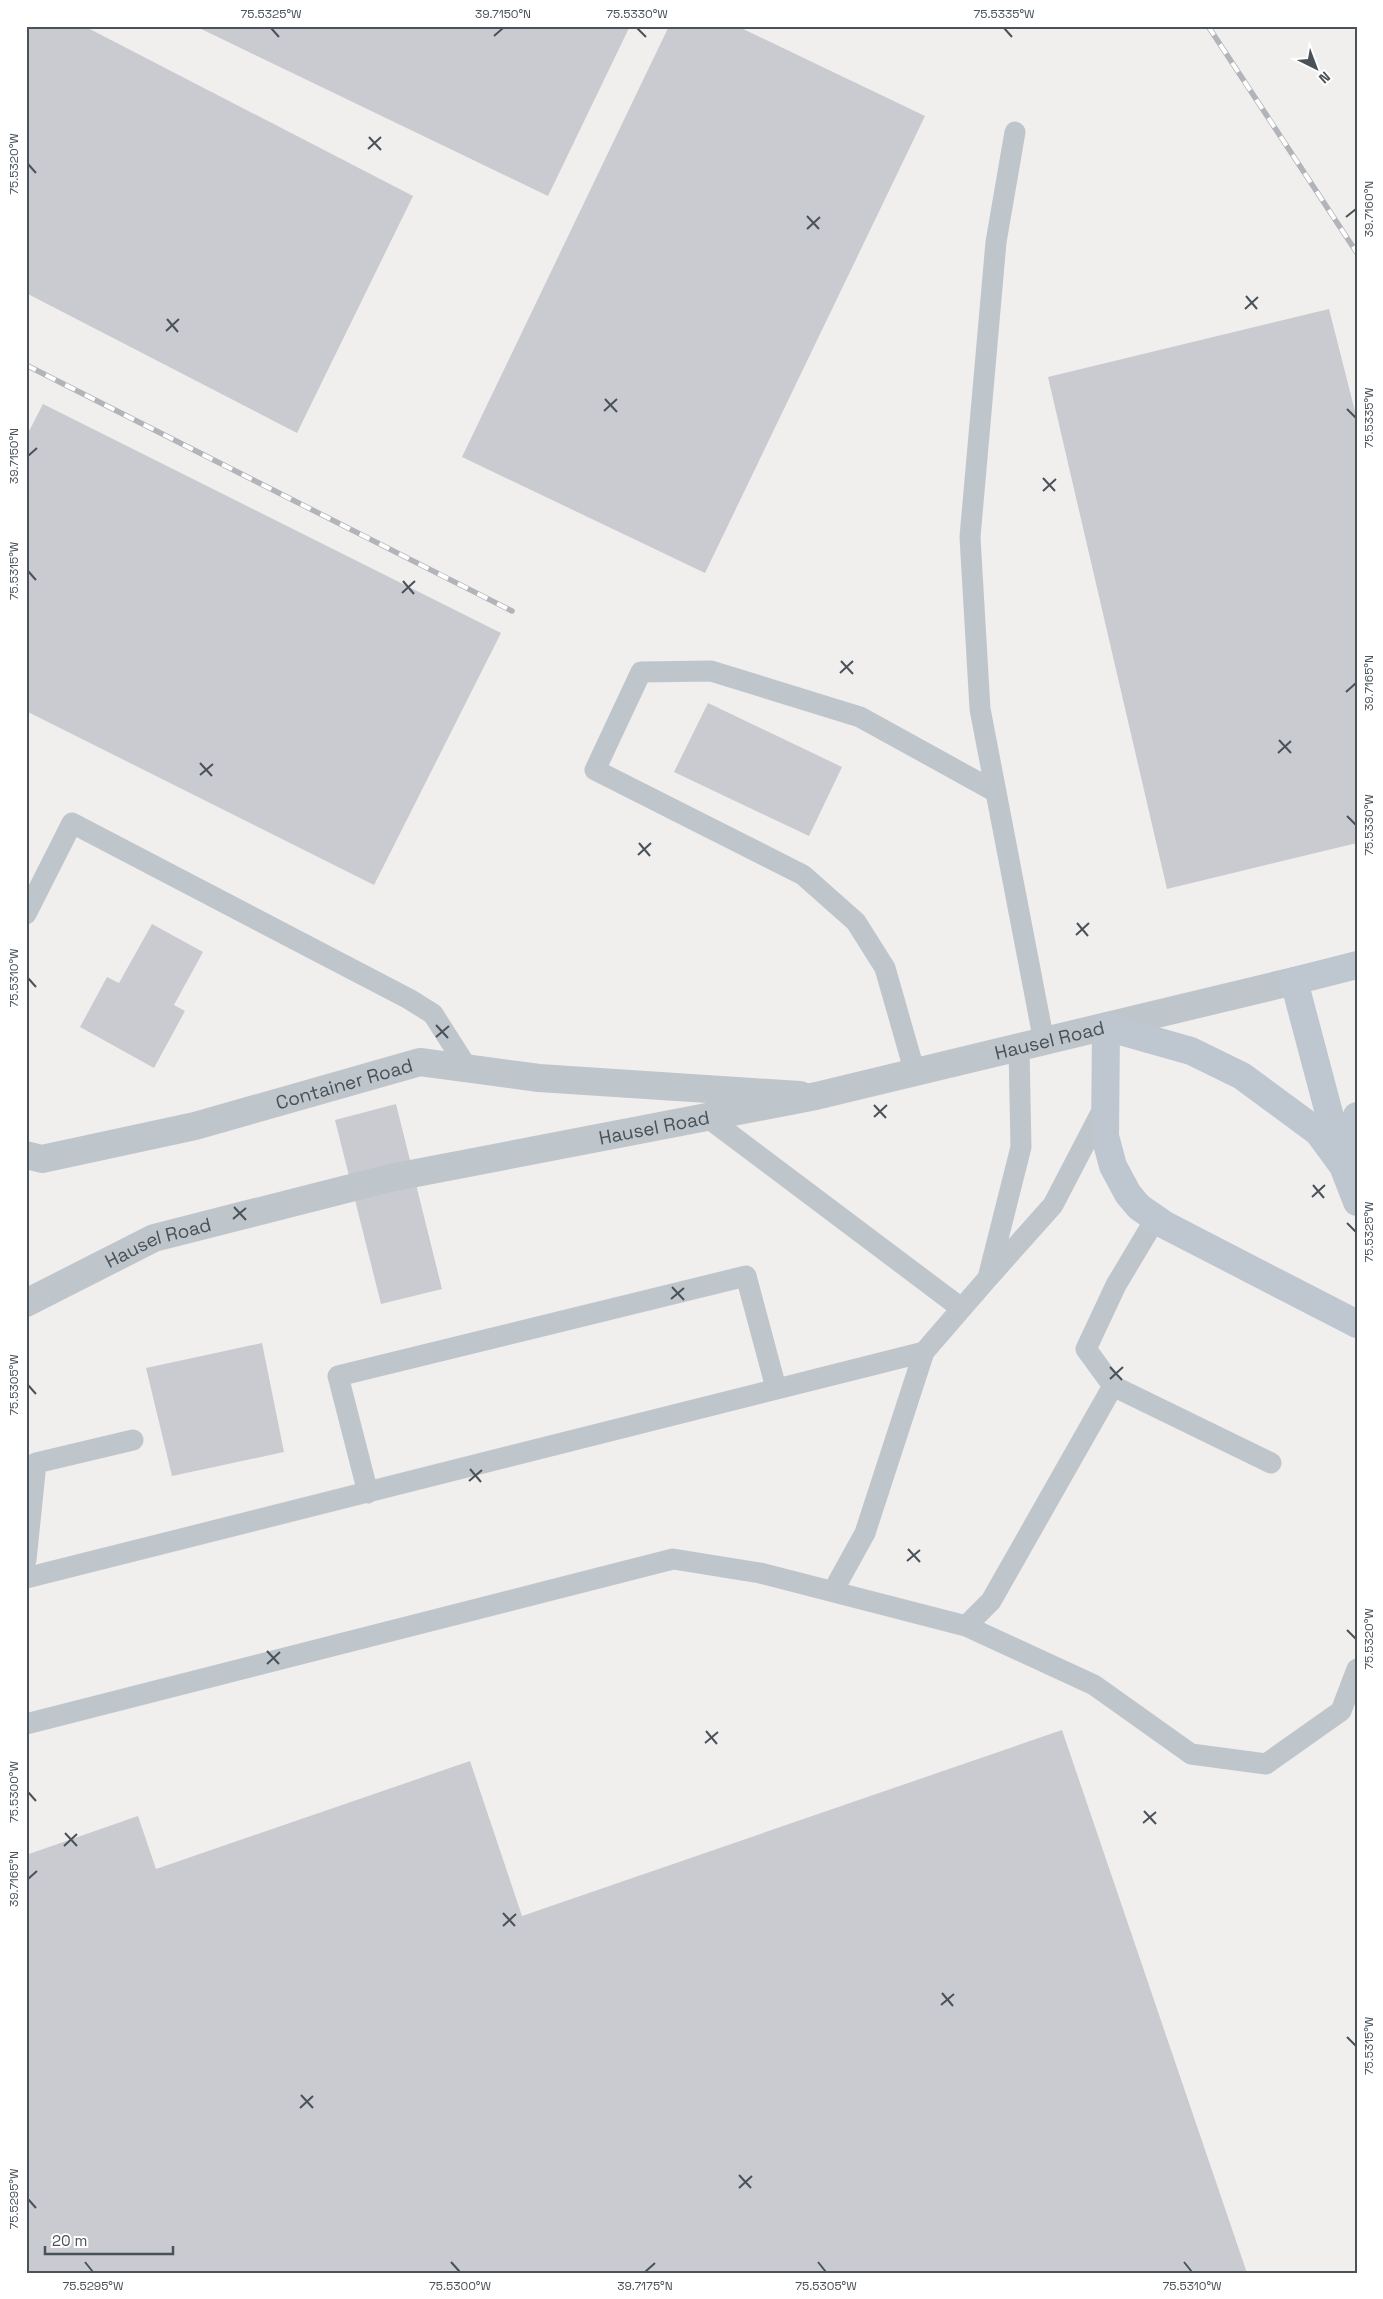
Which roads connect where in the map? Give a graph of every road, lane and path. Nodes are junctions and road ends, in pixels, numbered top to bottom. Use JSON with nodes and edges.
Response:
{"nodes":[{"id":1,"x":1015,"y":132,"type":"dead end"},
{"id":2,"x":996,"y":792,"type":"junction"},
{"id":3,"x":26,"y":914,"type":"edge"},
{"id":4,"x":1357,"y":965,"type":"edge"},
{"id":5,"x":1294,"y":981,"type":"junction"},
{"id":6,"x":1106,"y":1027,"type":"junction"},
{"id":7,"x":1032,"y":1045,"type":"junction"},
{"id":8,"x":468,"y":1069,"type":"junction"},
{"id":9,"x":915,"y":1073,"type":"junction"},
{"id":10,"x":816,"y":1096,"type":"junction"},
{"id":11,"x":1107,"y":1100,"type":"junction"},
{"id":12,"x":1357,"y":1116,"type":"edge"},
{"id":13,"x":707,"y":1117,"type":"junction"},
{"id":14,"x":26,"y":1155,"type":"edge"},
{"id":15,"x":1344,"y":1166,"type":"junction"},
{"id":16,"x":1357,"y":1202,"type":"edge"},
{"id":17,"x":1156,"y":1218,"type":"junction"},
{"id":18,"x":988,"y":1278,"type":"junction"},
{"id":19,"x":26,"y":1303,"type":"edge"},
{"id":20,"x":961,"y":1308,"type":"junction"},
{"id":21,"x":1357,"y":1324,"type":"edge"},
{"id":22,"x":924,"y":1352,"type":"junction"},
{"id":23,"x":1113,"y":1386,"type":"junction"},
{"id":24,"x":776,"y":1388,"type":"junction"},
{"id":25,"x":133,"y":1440,"type":"dead end"},
{"id":26,"x":1271,"y":1463,"type":"dead end"},
{"id":27,"x":368,"y":1493,"type":"junction"},
{"id":28,"x":26,"y":1560,"type":"edge"},
{"id":29,"x":26,"y":1578,"type":"edge"},
{"id":30,"x":833,"y":1592,"type":"junction"},
{"id":31,"x":966,"y":1626,"type":"junction"},
{"id":32,"x":1357,"y":1669,"type":"edge"},
{"id":33,"x":26,"y":1724,"type":"edge"}],
"edges":[{"from":1,"to":2,"type":"lane"},
{"from":2,"to":7,"type":"lane"},
{"from":2,"to":9,"type":"lane"},
{"from":3,"to":8,"type":"lane"},
{"from":4,"to":5,"type":"main road"},
{"from":5,"to":6,"type":"street","name":"Hausel Road"},
{"from":5,"to":15,"type":"main road"},
{"from":6,"to":7,"type":"street","name":"Hausel Road"},
{"from":6,"to":11,"type":"main road"},
{"from":6,"to":15,"type":"main road"},
{"from":7,"to":9,"type":"street","name":"Hausel Road"},
{"from":7,"to":18,"type":"lane"},
{"from":8,"to":10,"type":"street","name":"Container Road"},
{"from":8,"to":14,"type":"street","name":"Container Road"},
{"from":9,"to":10,"type":"street","name":"Hausel Road"},
{"from":10,"to":13,"type":"street","name":"Hausel Road"},
{"from":11,"to":17,"type":"main road"},
{"from":11,"to":18,"type":"lane"},
{"from":12,"to":15,"type":"main road"},
{"from":13,"to":19,"type":"street","name":"Hausel Road"},
{"from":13,"to":20,"type":"lane"},
{"from":15,"to":16,"type":"main road"},
{"from":17,"to":21,"type":"main road"},
{"from":17,"to":23,"type":"lane"},
{"from":18,"to":20,"type":"lane"},
{"from":20,"to":22,"type":"lane"},
{"from":22,"to":24,"type":"lane"},
{"from":22,"to":30,"type":"lane"},
{"from":23,"to":26,"type":"lane"},
{"from":23,"to":31,"type":"lane"},
{"from":24,"to":27,"type":"lane"},
{"from":24,"to":27,"type":"lane"},
{"from":25,"to":28,"type":"lane"},
{"from":27,"to":29,"type":"lane"},
{"from":30,"to":31,"type":"lane"},
{"from":30,"to":33,"type":"lane"},
{"from":31,"to":32,"type":"lane"}]}
